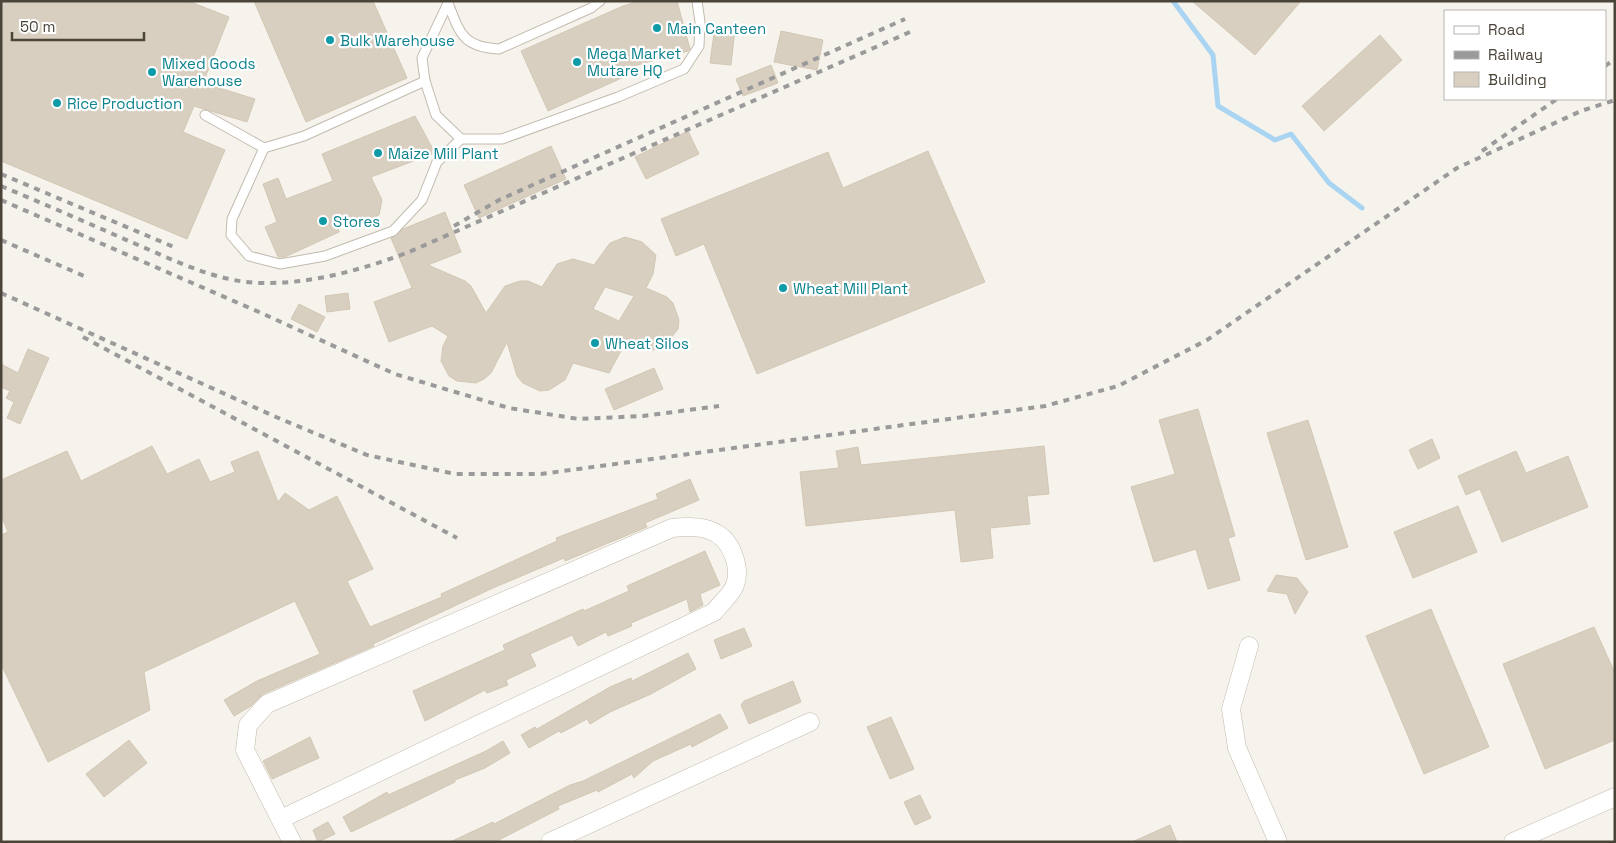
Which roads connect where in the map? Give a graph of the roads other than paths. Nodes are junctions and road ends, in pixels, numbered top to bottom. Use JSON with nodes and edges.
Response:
{"nodes":[{"id":1,"x":600,"y":1,"type":"edge"},
{"id":2,"x":698,"y":1,"type":"edge"},
{"id":3,"x":449,"y":2,"type":"edge"},
{"id":4,"x":425,"y":81,"type":"junction"},
{"id":5,"x":205,"y":115,"type":"dead end"},
{"id":6,"x":461,"y":139,"type":"junction"},
{"id":7,"x":264,"y":148,"type":"junction"},
{"id":8,"x":1249,"y":646,"type":"dead end"},
{"id":9,"x":810,"y":722,"type":"dead end"},
{"id":10,"x":1615,"y":797,"type":"edge"},
{"id":11,"x":281,"y":819,"type":"junction"},
{"id":12,"x":292,"y":842,"type":"edge"},
{"id":13,"x":550,"y":842,"type":"edge"},
{"id":14,"x":1278,"y":842,"type":"edge"},
{"id":15,"x":1512,"y":842,"type":"edge"}],
"edges":[{"from":1,"to":3,"type":"lane"},
{"from":2,"to":6,"type":"lane"},
{"from":3,"to":4,"type":"lane"},
{"from":4,"to":6,"type":"lane"},
{"from":4,"to":7,"type":"lane"},
{"from":5,"to":7,"type":"lane"},
{"from":6,"to":7,"type":"lane"},
{"from":8,"to":14,"type":"street"},
{"from":9,"to":13,"type":"street"},
{"from":10,"to":15,"type":"street"},
{"from":11,"to":11,"type":"street"},
{"from":11,"to":12,"type":"street"}]}
